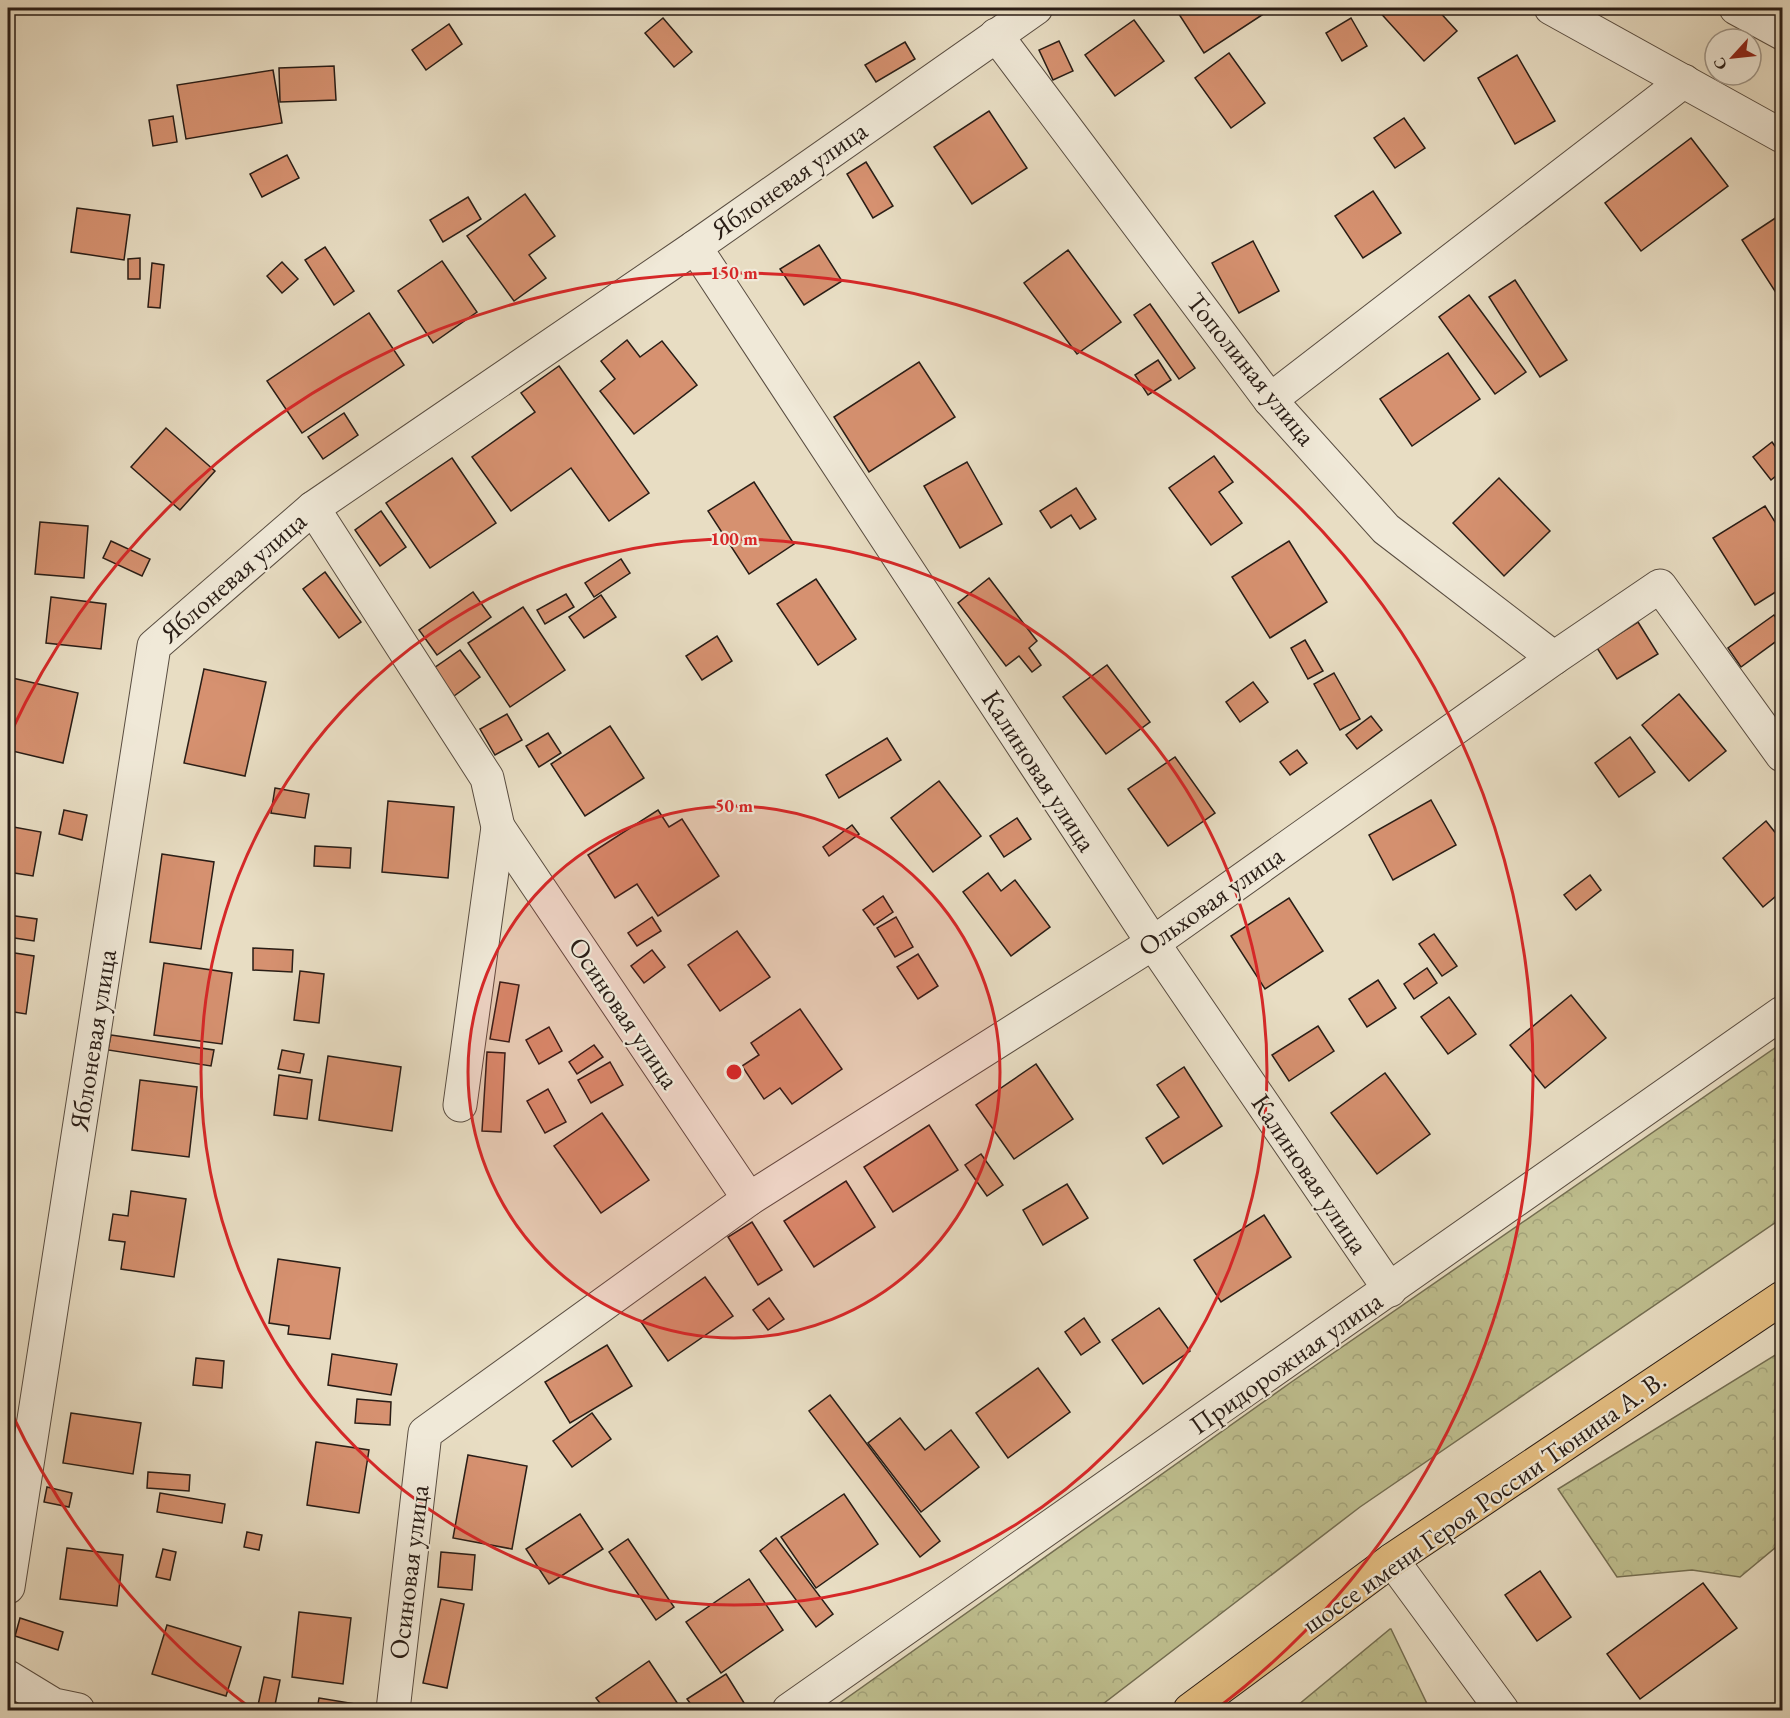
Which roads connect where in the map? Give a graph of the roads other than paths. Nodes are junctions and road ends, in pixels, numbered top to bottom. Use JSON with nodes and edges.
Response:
{"nodes":[{"id":1,"x":1036,"y":8,"type":"edge"},
{"id":2,"x":1551,"y":8,"type":"edge"},
{"id":3,"x":1736,"y":8,"type":"edge"},
{"id":4,"x":1782,"y":33,"type":"edge"},
{"id":5,"x":996,"y":35,"type":"junction"},
{"id":6,"x":1684,"y":81,"type":"junction"},
{"id":7,"x":1782,"y":136,"type":"edge"},
{"id":8,"x":695,"y":247,"type":"junction"},
{"id":9,"x":1270,"y":399,"type":"junction"},
{"id":10,"x":313,"y":508,"type":"junction"},
{"id":11,"x":1554,"y":658,"type":"junction"},
{"id":12,"x":1782,"y":755,"type":"edge"},
{"id":13,"x":498,"y":827,"type":"junction"},
{"id":14,"x":1153,"y":943,"type":"junction"},
{"id":15,"x":1782,"y":1013,"type":"edge"},
{"id":16,"x":460,"y":1105,"type":"dead end"},
{"id":17,"x":749,"y":1199,"type":"junction"},
{"id":18,"x":1390,"y":1290,"type":"junction"},
{"id":19,"x":1782,"y":1298,"type":"edge"},
{"id":20,"x":425,"y":1433,"type":"joint"},
{"id":21,"x":1392,"y":1560,"type":"junction"},
{"id":22,"x":8,"y":1587,"type":"edge"},
{"id":23,"x":8,"y":1677,"type":"edge"},
{"id":24,"x":78,"y":1710,"type":"edge"},
{"id":25,"x":393,"y":1710,"type":"edge"},
{"id":26,"x":789,"y":1710,"type":"edge"},
{"id":27,"x":1190,"y":1710,"type":"edge"},
{"id":28,"x":1502,"y":1710,"type":"edge"}],
"edges":[{"from":1,"to":5,"type":"street","name":"Яблоневая улица"},
{"from":2,"to":6,"type":"street"},
{"from":3,"to":4,"type":"street"},
{"from":5,"to":8,"type":"street","name":"Яблоневая улица"},
{"from":5,"to":9,"type":"street","name":"Тополиная улица"},
{"from":6,"to":7,"type":"street"},
{"from":6,"to":9,"type":"street"},
{"from":8,"to":10,"type":"street","name":"Яблоневая улица"},
{"from":8,"to":14,"type":"street","name":"Калиновая улица"},
{"from":9,"to":11,"type":"street","name":"Тополиная улица"},
{"from":10,"to":13,"type":"street"},
{"from":10,"to":22,"type":"street","name":"Яблоневая улица"},
{"from":11,"to":12,"type":"street","name":"Ольховая улица"},
{"from":11,"to":14,"type":"street","name":"Ольховая улица"},
{"from":13,"to":16,"type":"street"},
{"from":13,"to":17,"type":"street","name":"Осиновая улица"},
{"from":14,"to":17,"type":"street","name":"Ольховая улица"},
{"from":14,"to":18,"type":"street","name":"Калиновая улица"},
{"from":15,"to":18,"type":"street","name":"Придорожная улица"},
{"from":17,"to":20,"type":"street","name":"Ольховая улица"},
{"from":18,"to":26,"type":"street","name":"Придорожная улица"},
{"from":19,"to":21,"type":"main road","name":"шоссе имени Героя России Тюнина А. В."},
{"from":20,"to":25,"type":"street","name":"Осиновая улица"},
{"from":21,"to":27,"type":"main road","name":"шоссе имени Героя России Тюнина А. В."},
{"from":21,"to":28,"type":"street"},
{"from":23,"to":24,"type":"street"}]}
